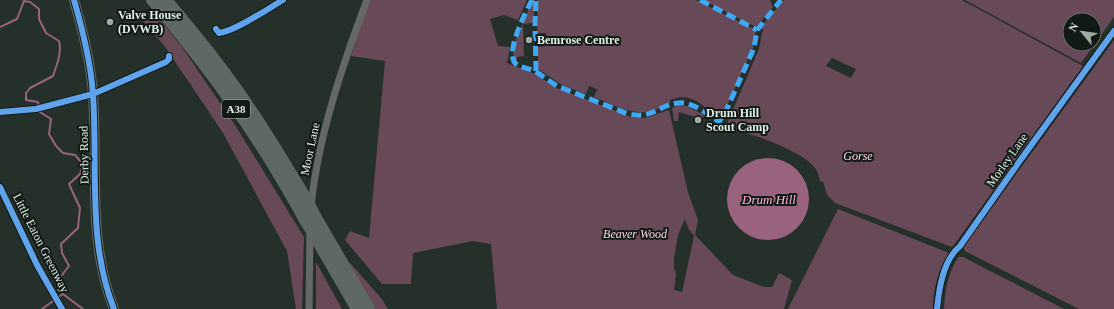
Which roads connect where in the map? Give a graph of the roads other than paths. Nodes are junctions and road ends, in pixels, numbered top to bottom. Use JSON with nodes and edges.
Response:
{"nodes":[{"id":1,"x":74,"y":0,"type":"edge"},
{"id":2,"x":152,"y":0,"type":"edge"},
{"id":3,"x":166,"y":0,"type":"edge"},
{"id":4,"x":367,"y":0,"type":"edge"},
{"id":5,"x":1114,"y":31,"type":"edge"},
{"id":6,"x":310,"y":218,"type":"junction"},
{"id":7,"x":114,"y":309,"type":"edge"},
{"id":8,"x":309,"y":309,"type":"edge"},
{"id":9,"x":357,"y":309,"type":"edge"},
{"id":10,"x":369,"y":309,"type":"edge"},
{"id":11,"x":937,"y":309,"type":"edge"}],
"edges":[{"from":1,"to":7,"type":"main road","name":"Derby Road"},
{"from":2,"to":6,"type":"highway","number":"A38"},
{"from":3,"to":6,"type":"highway","number":"A38","bridge":true},
{"from":4,"to":8,"type":"street","name":"Moor Lane"},
{"from":5,"to":11,"type":"street","name":"Morley Lane"},
{"from":6,"to":9,"type":"highway","number":"A38","bridge":true},
{"from":6,"to":10,"type":"highway","number":"A38"}]}
